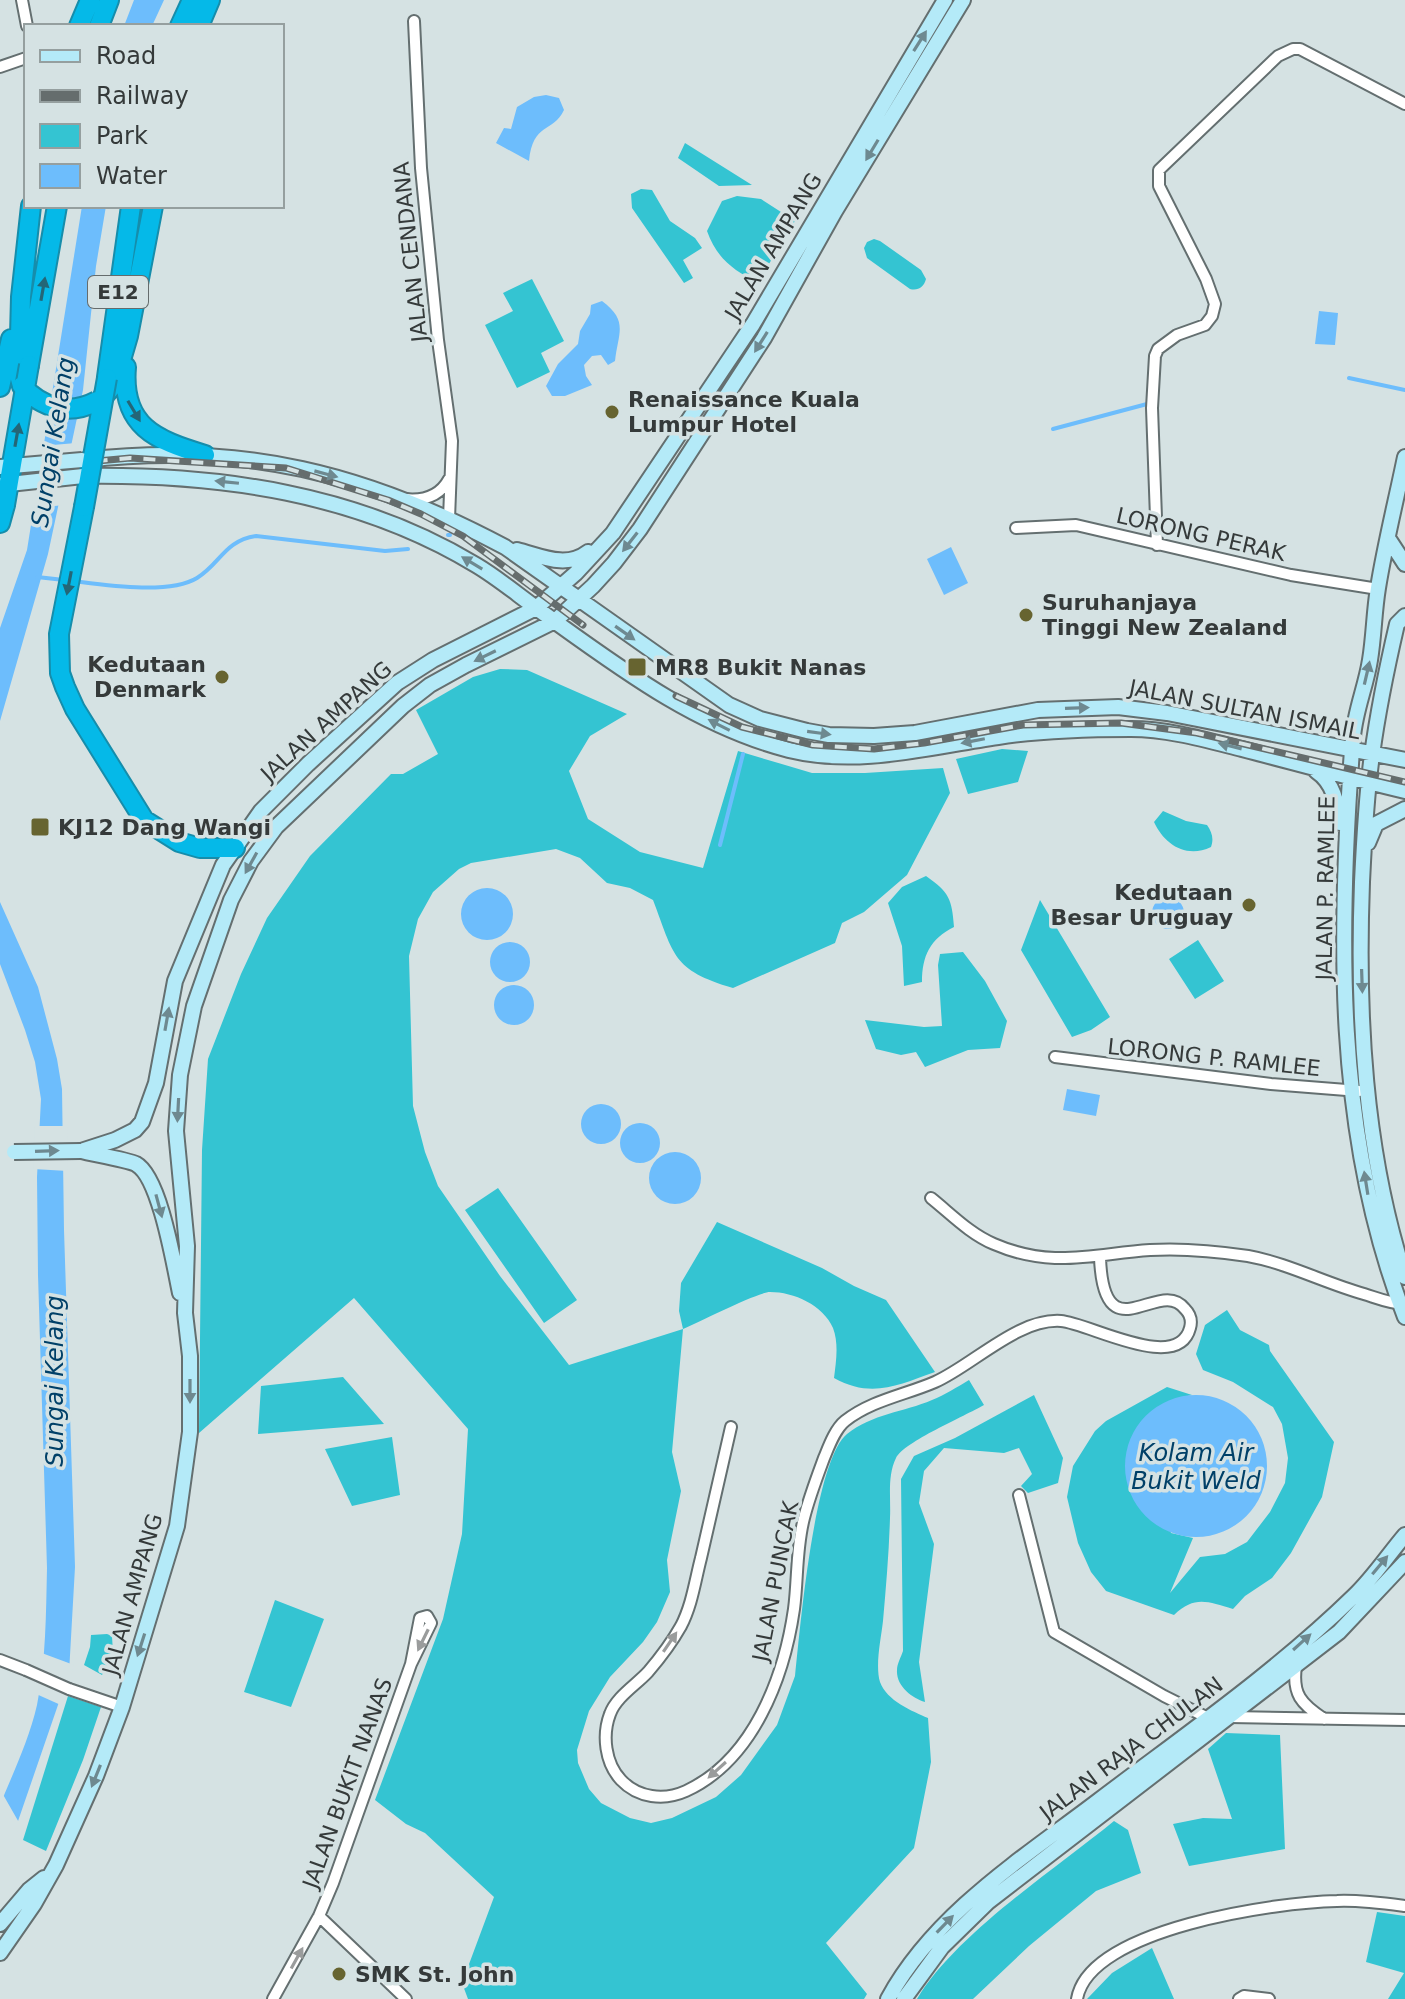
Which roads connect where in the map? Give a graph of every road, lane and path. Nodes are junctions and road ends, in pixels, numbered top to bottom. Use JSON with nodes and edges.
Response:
{"nodes":[{"id":1,"x":22,"y":0,"type":"edge"},
{"id":2,"x":90,"y":0,"type":"edge"},
{"id":3,"x":109,"y":0,"type":"edge"},
{"id":4,"x":192,"y":0,"type":"edge"},
{"id":5,"x":210,"y":0,"type":"edge"},
{"id":6,"x":945,"y":0,"type":"edge"},
{"id":7,"x":963,"y":0,"type":"edge"},
{"id":8,"x":414,"y":21,"type":"dead end"},
{"id":9,"x":27,"y":24,"type":"edge"},
{"id":10,"x":80,"y":24,"type":"edge"},
{"id":11,"x":100,"y":24,"type":"edge"},
{"id":12,"x":181,"y":24,"type":"edge"},
{"id":13,"x":200,"y":24,"type":"edge"},
{"id":14,"x":24,"y":59,"type":"edge"},
{"id":15,"x":0,"y":67,"type":"edge"},
{"id":16,"x":1405,"y":104,"type":"edge"},
{"id":17,"x":31,"y":208,"type":"edge"},
{"id":18,"x":57,"y":208,"type":"edge"},
{"id":19,"x":131,"y":208,"type":"edge"},
{"id":20,"x":153,"y":208,"type":"edge"},
{"id":21,"x":21,"y":297,"type":"junction"},
{"id":22,"x":128,"y":336,"type":"junction"},
{"id":23,"x":0,"y":387,"type":"edge"},
{"id":24,"x":205,"y":455,"type":"junction"},
{"id":25,"x":1405,"y":457,"type":"edge"},
{"id":26,"x":0,"y":467,"type":"edge"},
{"id":27,"x":450,"y":478,"type":"junction"},
{"id":28,"x":0,"y":485,"type":"edge"},
{"id":29,"x":401,"y":498,"type":"junction"},
{"id":30,"x":2,"y":514,"type":"edge"},
{"id":31,"x":449,"y":519,"type":"junction"},
{"id":32,"x":1016,"y":528,"type":"dead end"},
{"id":33,"x":613,"y":533,"type":"junction"},
{"id":34,"x":1388,"y":538,"type":"junction"},
{"id":35,"x":1157,"y":545,"type":"junction"},
{"id":36,"x":505,"y":547,"type":"junction"},
{"id":37,"x":1405,"y":564,"type":"edge"},
{"id":38,"x":561,"y":585,"type":"junction"},
{"id":39,"x":1378,"y":589,"type":"junction"},
{"id":40,"x":578,"y":599,"type":"junction"},
{"id":41,"x":536,"y":608,"type":"junction"},
{"id":42,"x":1405,"y":616,"type":"edge"},
{"id":43,"x":555,"y":621,"type":"junction"},
{"id":44,"x":1353,"y":742,"type":"junction"},
{"id":45,"x":1372,"y":756,"type":"junction"},
{"id":46,"x":1405,"y":760,"type":"edge"},
{"id":47,"x":1306,"y":765,"type":"junction"},
{"id":48,"x":1350,"y":779,"type":"junction"},
{"id":49,"x":1368,"y":784,"type":"junction"},
{"id":50,"x":1405,"y":791,"type":"edge"},
{"id":51,"x":1405,"y":809,"type":"edge"},
{"id":52,"x":1345,"y":845,"type":"junction"},
{"id":53,"x":235,"y":848,"type":"junction"},
{"id":54,"x":1363,"y":859,"type":"junction"},
{"id":55,"x":1363,"y":1031,"type":"junction"},
{"id":56,"x":1347,"y":1033,"type":"junction"},
{"id":57,"x":1055,"y":1057,"type":"dead end"},
{"id":58,"x":1361,"y":1091,"type":"junction"},
{"id":59,"x":81,"y":1151,"type":"junction"},
{"id":60,"x":7,"y":1152,"type":"edge"},
{"id":61,"x":931,"y":1198,"type":"dead end"},
{"id":62,"x":1401,"y":1246,"type":"edge"},
{"id":63,"x":1100,"y":1258,"type":"junction"},
{"id":64,"x":1405,"y":1277,"type":"edge"},
{"id":65,"x":1403,"y":1308,"type":"edge"},
{"id":66,"x":185,"y":1313,"type":"junction"},
{"id":67,"x":731,"y":1427,"type":"dead end"},
{"id":68,"x":1019,"y":1495,"type":"dead end"},
{"id":69,"x":1405,"y":1535,"type":"edge"},
{"id":70,"x":1405,"y":1562,"type":"edge"},
{"id":71,"x":0,"y":1660,"type":"edge"},
{"id":72,"x":411,"y":1664,"type":"dead end"},
{"id":73,"x":1296,"y":1666,"type":"junction"},
{"id":74,"x":122,"y":1707,"type":"junction"},
{"id":75,"x":1230,"y":1717,"type":"junction"},
{"id":76,"x":1208,"y":1718,"type":"junction"},
{"id":77,"x":1325,"y":1720,"type":"junction"},
{"id":78,"x":1405,"y":1720,"type":"edge"},
{"id":79,"x":51,"y":1873,"type":"junction"},
{"id":80,"x":1405,"y":1906,"type":"edge"},
{"id":81,"x":319,"y":1916,"type":"junction"},
{"id":82,"x":0,"y":1924,"type":"edge"},
{"id":83,"x":0,"y":1953,"type":"edge"},
{"id":84,"x":273,"y":1999,"type":"edge"},
{"id":85,"x":406,"y":1999,"type":"edge"},
{"id":86,"x":885,"y":1999,"type":"edge"},
{"id":87,"x":904,"y":1999,"type":"edge"},
{"id":88,"x":1077,"y":1999,"type":"edge"},
{"id":89,"x":1239,"y":1999,"type":"edge"},
{"id":90,"x":1269,"y":1999,"type":"edge"}],
"edges":[{"from":1,"to":9,"type":"street"},
{"from":2,"to":10,"type":"highway"},
{"from":3,"to":11,"type":"highway"},
{"from":4,"to":12,"type":"highway"},
{"from":5,"to":13,"type":"highway"},
{"from":33,"to":6,"type":"main road","name":"JALAN AMPANG","one_way":true},
{"from":7,"to":40,"type":"main road","name":"JALAN AMPANG","one_way":true},
{"from":8,"to":27,"type":"street","name":"JALAN CENDANA"},
{"from":14,"to":15,"type":"street"},
{"from":16,"to":35,"type":"street"},
{"from":17,"to":21,"type":"highway"},
{"from":30,"to":18,"type":"highway","one_way":true,"bridge":true},
{"from":19,"to":53,"type":"highway","number":"E12","one_way":true,"bridge":true},
{"from":20,"to":22,"type":"highway"},
{"from":21,"to":22,"type":"highway","bridge":true},
{"from":21,"to":23,"type":"highway"},
{"from":22,"to":24,"type":"highway","one_way":true},
{"from":24,"to":26,"type":"main road","name":"JALAN SULTAN ISMAIL","bridge":true},
{"from":24,"to":29,"type":"main road","name":"JALAN SULTAN ISMAIL","one_way":true},
{"from":25,"to":34,"type":"main road","name":"JALAN P. RAMLEE"},
{"from":27,"to":29,"type":"street"},
{"from":27,"to":31,"type":"street","name":"JALAN CENDANA"},
{"from":41,"to":28,"type":"main road","name":"JALAN SULTAN ISMAIL","one_way":true,"bridge":true},
{"from":29,"to":31,"type":"main road","name":"JALAN SULTAN ISMAIL"},
{"from":31,"to":36,"type":"main road","name":"JALAN SULTAN ISMAIL"},
{"from":32,"to":35,"type":"street","name":"LORONG PERAK"},
{"from":33,"to":36,"type":"main road"},
{"from":33,"to":38,"type":"main road","name":"JALAN AMPANG"},
{"from":34,"to":37,"type":"main road"},
{"from":34,"to":39,"type":"main road","name":"JALAN P. RAMLEE"},
{"from":35,"to":39,"type":"street","name":"LORONG PERAK"},
{"from":36,"to":38,"type":"main road","name":"JALAN SULTAN ISMAIL"},
{"from":38,"to":40,"type":"main road","name":"JALAN SULTAN ISMAIL"},
{"from":38,"to":41,"type":"main road","name":"JALAN AMPANG"},
{"from":44,"to":39,"type":"main road","name":"JALAN P. RAMLEE","one_way":true},
{"from":40,"to":43,"type":"main road","name":"JALAN AMPANG"},
{"from":40,"to":44,"type":"main road","name":"JALAN SULTAN ISMAIL","one_way":true},
{"from":41,"to":43,"type":"main road","name":"JALAN SULTAN ISMAIL"},
{"from":41,"to":53,"type":"main road","name":"JALAN AMPANG"},
{"from":42,"to":45,"type":"main road","name":"JALAN P. RAMLEE"},
{"from":47,"to":43,"type":"main road","name":"JALAN SULTAN ISMAIL","one_way":true},
{"from":43,"to":66,"type":"main road","name":"JALAN AMPANG","one_way":true},
{"from":44,"to":45,"type":"main road","name":"JALAN SULTAN ISMAIL"},
{"from":44,"to":48,"type":"main road","name":"JALAN P. RAMLEE"},
{"from":45,"to":46,"type":"main road","name":"JALAN SULTAN ISMAIL"},
{"from":45,"to":49,"type":"main road","name":"JALAN P. RAMLEE"},
{"from":47,"to":48,"type":"main road","name":"JALAN SULTAN ISMAIL"},
{"from":47,"to":52,"type":"main road"},
{"from":48,"to":49,"type":"main road","name":"JALAN SULTAN ISMAIL"},
{"from":48,"to":52,"type":"main road","name":"JALAN P. RAMLEE"},
{"from":49,"to":50,"type":"main road","name":"JALAN SULTAN ISMAIL"},
{"from":49,"to":54,"type":"main road","name":"JALAN P. RAMLEE"},
{"from":51,"to":54,"type":"main road"},
{"from":52,"to":56,"type":"main road","name":"JALAN P. RAMLEE"},
{"from":59,"to":53,"type":"main road","name":"JALAN AMPANG","one_way":true},
{"from":54,"to":55,"type":"main road","name":"JALAN P. RAMLEE","one_way":true},
{"from":55,"to":56,"type":"main road"},
{"from":55,"to":58,"type":"main road","name":"JALAN P. RAMLEE"},
{"from":56,"to":58,"type":"main road","name":"JALAN P. RAMLEE"},
{"from":57,"to":58,"type":"street","name":"LORONG P. RAMLEE"},
{"from":58,"to":62,"type":"main road","name":"JALAN P. RAMLEE"},
{"from":65,"to":58,"type":"main road","name":"JALAN P. RAMLEE","one_way":true},
{"from":60,"to":59,"type":"main road","one_way":true,"bridge":true},
{"from":59,"to":66,"type":"main road","name":"JALAN AMPANG","one_way":true},
{"from":61,"to":63,"type":"street"},
{"from":62,"to":64,"type":"main road","name":"JALAN P. RAMLEE"},
{"from":63,"to":65,"type":"street"},
{"from":63,"to":67,"type":"street","name":"JALAN PUNCAK","one_way":true},
{"from":66,"to":74,"type":"main road","name":"JALAN AMPANG","one_way":true},
{"from":68,"to":76,"type":"street"},
{"from":76,"to":69,"type":"main road","name":"JALAN RAJA CHULAN","one_way":true},
{"from":70,"to":73,"type":"main road","name":"JALAN RAJA CHULAN"},
{"from":71,"to":74,"type":"street","bridge":true},
{"from":72,"to":81,"type":"street","name":"JALAN BUKIT NANAS"},
{"from":73,"to":75,"type":"main road","name":"JALAN RAJA CHULAN"},
{"from":73,"to":77,"type":"street"},
{"from":74,"to":79,"type":"main road","name":"JALAN AMPANG","one_way":true},
{"from":75,"to":77,"type":"street"},
{"from":75,"to":87,"type":"main road","name":"JALAN RAJA CHULAN"},
{"from":86,"to":76,"type":"main road","name":"JALAN RAJA CHULAN","one_way":true},
{"from":77,"to":78,"type":"street"},
{"from":79,"to":82,"type":"main road","name":"JALAN AMPANG"},
{"from":79,"to":83,"type":"main road","name":"JALAN AMPANG"},
{"from":80,"to":88,"type":"street"},
{"from":84,"to":81,"type":"street","name":"JALAN BUKIT NANAS","one_way":true},
{"from":81,"to":85,"type":"street","name":"JALAN BUKIT NANAS"},
{"from":89,"to":90,"type":"street"}]}
